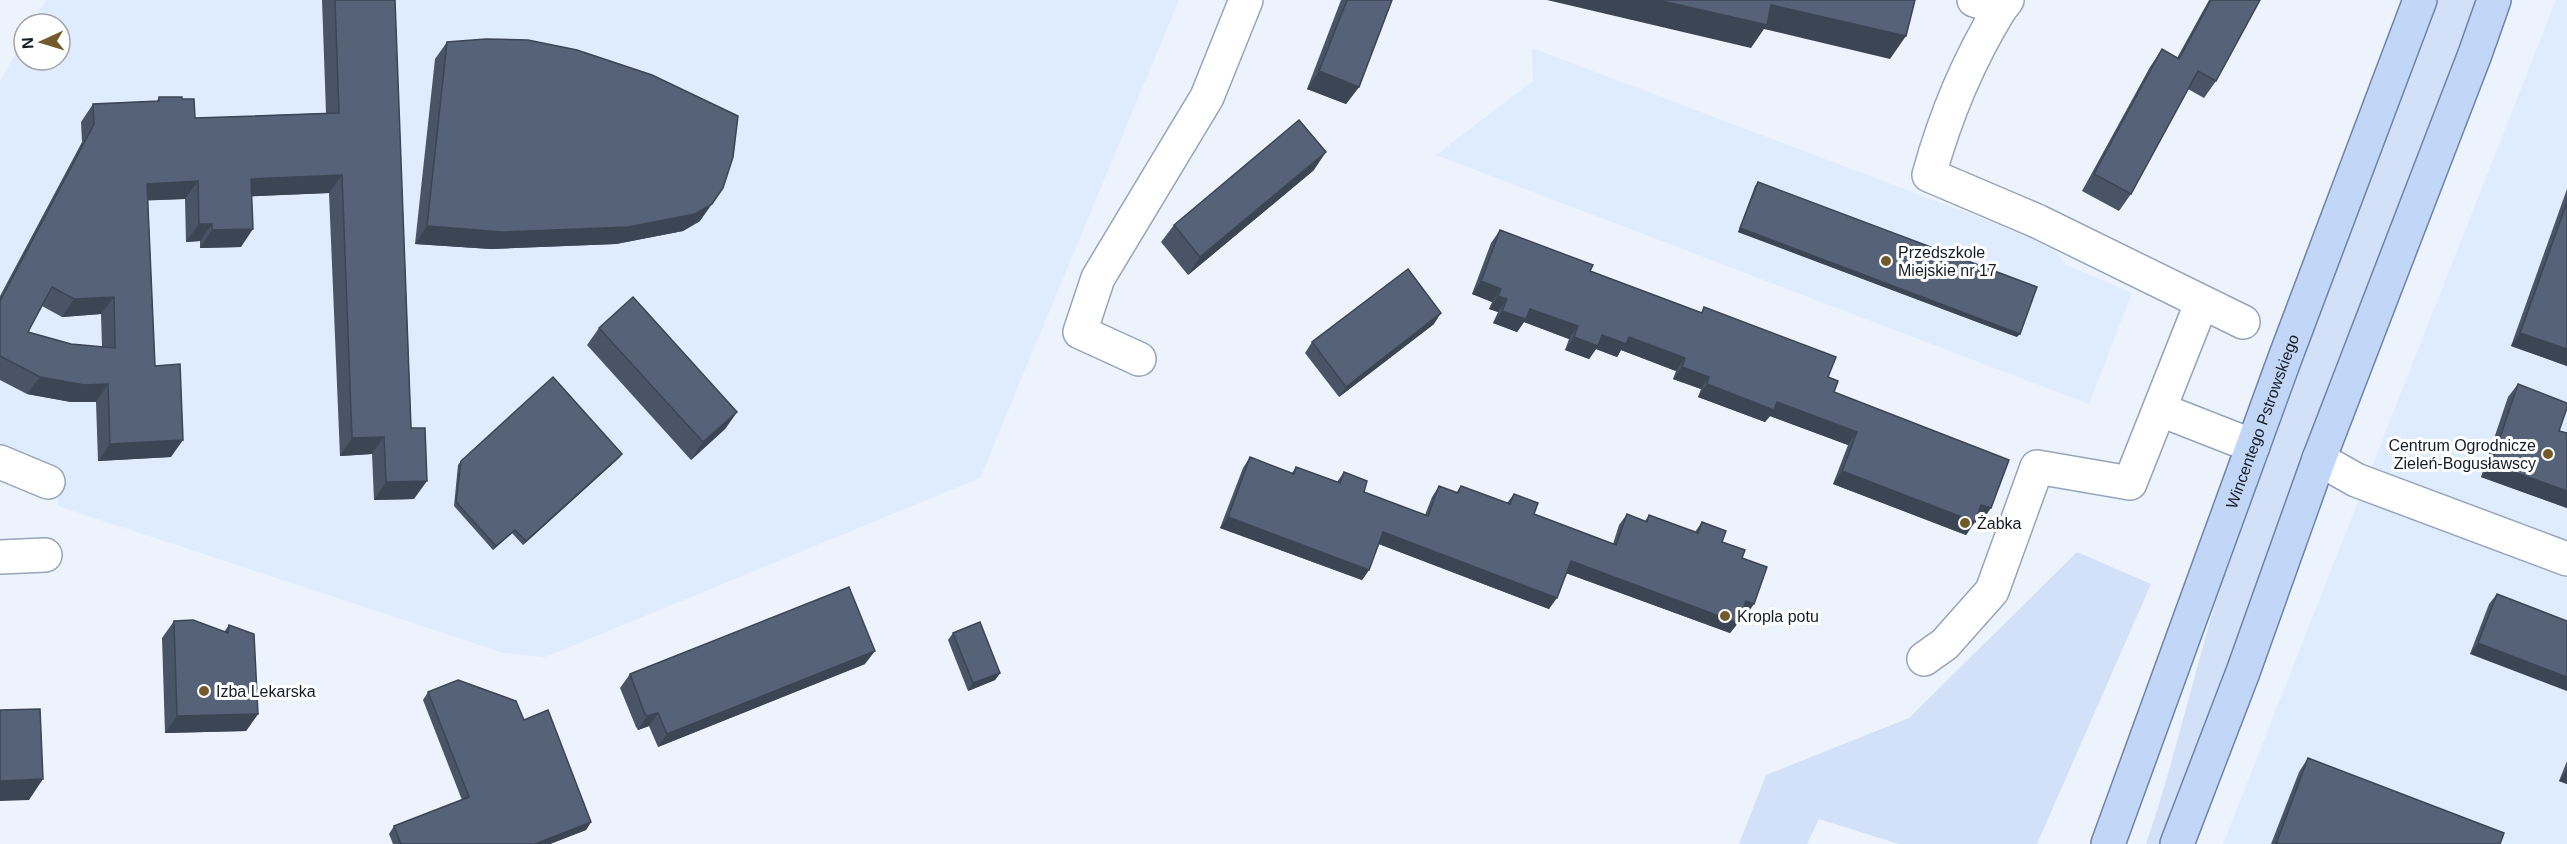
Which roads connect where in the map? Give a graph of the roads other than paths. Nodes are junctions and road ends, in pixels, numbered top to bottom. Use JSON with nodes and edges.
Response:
{"nodes":[{"id":1,"x":1246,"y":0,"type":"edge"},
{"id":2,"x":2420,"y":0,"type":"edge"},
{"id":3,"x":2494,"y":0,"type":"edge"},
{"id":4,"x":1994,"y":3,"type":"edge"},
{"id":5,"x":2201,"y":304,"type":"junction"},
{"id":6,"x":2243,"y":322,"type":"dead end"},
{"id":7,"x":1139,"y":359,"type":"dead end"},
{"id":8,"x":2161,"y":410,"type":"junction"},
{"id":9,"x":2253,"y":446,"type":"junction"},
{"id":10,"x":2319,"y":459,"type":"junction"},
{"id":11,"x":0,"y":462,"type":"edge"},
{"id":12,"x":48,"y":482,"type":"dead end"},
{"id":13,"x":45,"y":555,"type":"dead end"},
{"id":14,"x":0,"y":557,"type":"edge"},
{"id":15,"x":2567,"y":559,"type":"edge"},
{"id":16,"x":1924,"y":659,"type":"dead end"},
{"id":17,"x":2108,"y":844,"type":"edge"},
{"id":18,"x":2177,"y":844,"type":"edge"}],
"edges":[{"from":1,"to":7,"type":"street"},
{"from":2,"to":9,"type":"main road","name":"Wincentego Pstrowskiego"},
{"from":3,"to":10,"type":"main road"},
{"from":4,"to":5,"type":"street"},
{"from":5,"to":6,"type":"street"},
{"from":5,"to":8,"type":"street"},
{"from":8,"to":9,"type":"street"},
{"from":8,"to":16,"type":"street"},
{"from":9,"to":17,"type":"main road","name":"Wincentego Pstrowskiego"},
{"from":10,"to":15,"type":"street"},
{"from":10,"to":18,"type":"main road"},
{"from":11,"to":12,"type":"street"},
{"from":13,"to":14,"type":"street"}]}
